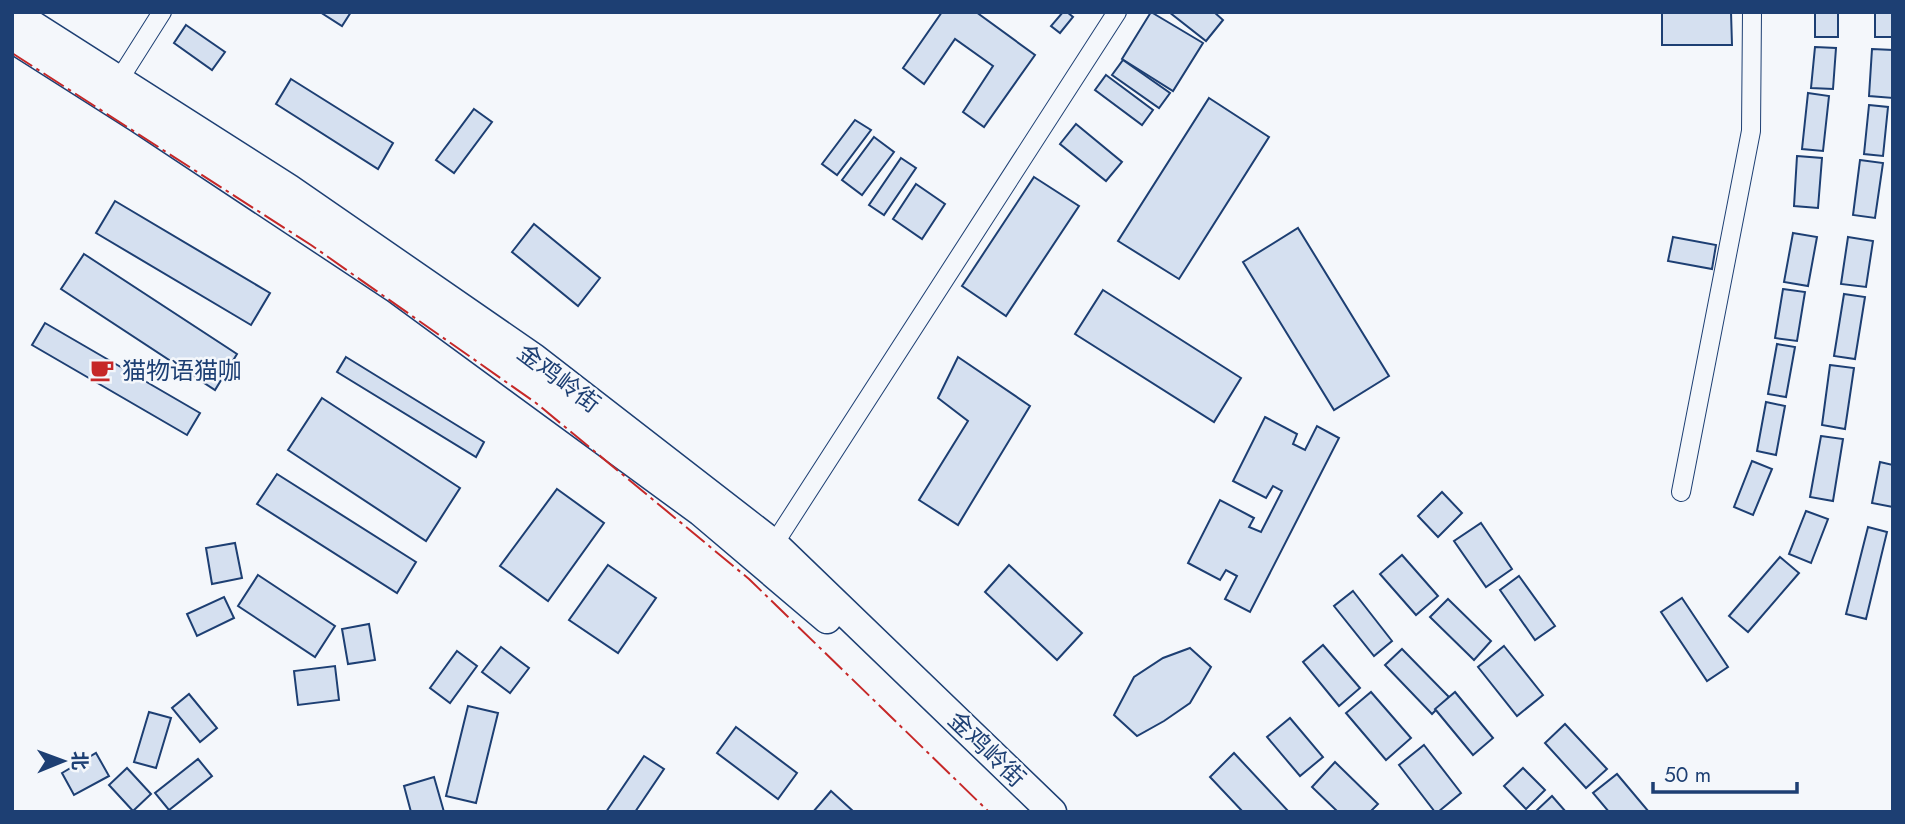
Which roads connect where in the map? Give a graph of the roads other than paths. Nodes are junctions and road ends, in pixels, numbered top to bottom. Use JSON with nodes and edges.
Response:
{"nodes":[{"id":1,"x":12,"y":12,"type":"edge"},
{"id":2,"x":162,"y":12,"type":"edge"},
{"id":3,"x":1117,"y":12,"type":"edge"},
{"id":4,"x":1752,"y":12,"type":"edge"},
{"id":5,"x":12,"y":38,"type":"edge"},
{"id":6,"x":119,"y":80,"type":"junction"},
{"id":7,"x":1681,"y":492,"type":"dead end"},
{"id":8,"x":774,"y":544,"type":"junction"},
{"id":9,"x":1027,"y":812,"type":"edge"},
{"id":10,"x":1052,"y":812,"type":"edge"}],
"edges":[{"from":1,"to":6,"type":"main road","name":"金鸡岭街"},
{"from":2,"to":6,"type":"street"},
{"from":3,"to":8,"type":"street"},
{"from":4,"to":7,"type":"street"},
{"from":5,"to":9,"type":"main road","name":"金鸡岭街"},
{"from":6,"to":8,"type":"main road","name":"金鸡岭街"},
{"from":8,"to":10,"type":"main road","name":"金鸡岭街"}]}
